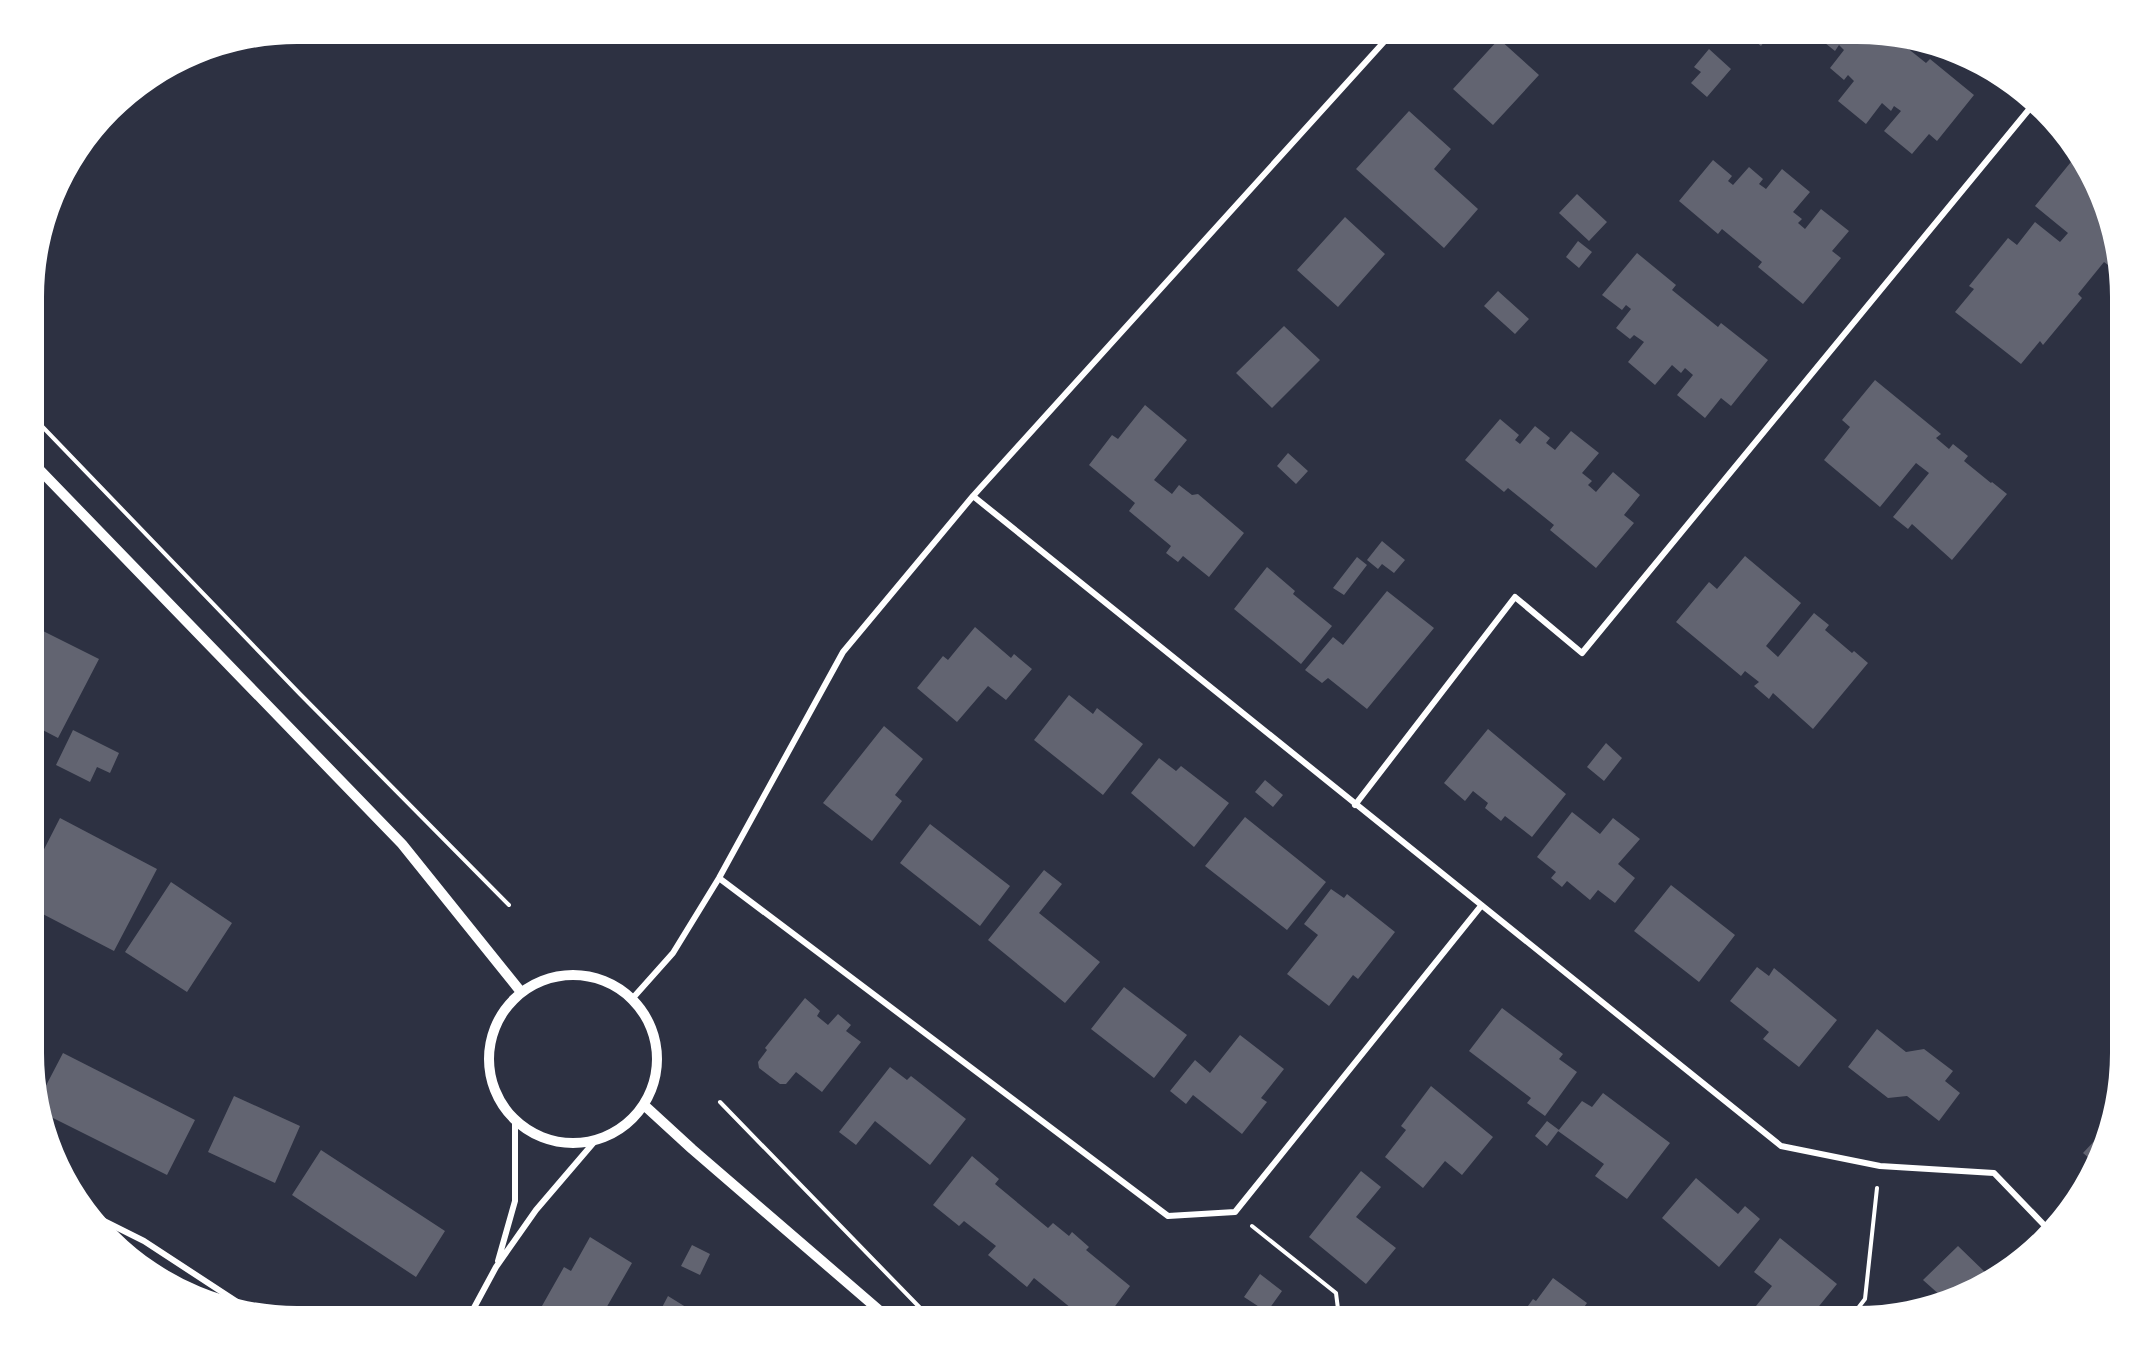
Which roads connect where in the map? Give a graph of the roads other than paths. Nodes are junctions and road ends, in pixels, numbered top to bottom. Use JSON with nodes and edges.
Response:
{"nodes":[{"id":1,"x":1382,"y":44,"type":"edge"},
{"id":2,"x":2029,"y":110,"type":"edge"},
{"id":3,"x":44,"y":474,"type":"edge"},
{"id":4,"x":973,"y":496,"type":"junction"},
{"id":5,"x":1355,"y":805,"type":"junction"},
{"id":6,"x":719,"y":878,"type":"junction"},
{"id":7,"x":1480,"y":906,"type":"junction"},
{"id":8,"x":521,"y":992,"type":"junction"},
{"id":9,"x":632,"y":999,"type":"junction"},
{"id":10,"x":644,"y":1106,"type":"junction"},
{"id":11,"x":515,"y":1122,"type":"junction"},
{"id":12,"x":595,"y":1141,"type":"junction"},
{"id":13,"x":109,"y":1224,"type":"edge"},
{"id":14,"x":2044,"y":1225,"type":"edge"},
{"id":15,"x":496,"y":1267,"type":"junction"},
{"id":16,"x":231,"y":1298,"type":"edge"},
{"id":17,"x":475,"y":1306,"type":"edge"},
{"id":18,"x":874,"y":1306,"type":"edge"}],
"edges":[{"from":1,"to":4,"type":"street"},
{"from":2,"to":5,"type":"street"},
{"from":3,"to":8,"type":"street"},
{"from":4,"to":5,"type":"street"},
{"from":4,"to":6,"type":"street"},
{"from":5,"to":7,"type":"street"},
{"from":6,"to":7,"type":"street"},
{"from":6,"to":9,"type":"street"},
{"from":7,"to":14,"type":"street"},
{"from":8,"to":9,"type":"street"},
{"from":8,"to":11,"type":"street"},
{"from":9,"to":10,"type":"street"},
{"from":10,"to":12,"type":"street"},
{"from":10,"to":18,"type":"street"},
{"from":11,"to":12,"type":"street"},
{"from":11,"to":15,"type":"street"},
{"from":12,"to":15,"type":"street"},
{"from":13,"to":16,"type":"street"},
{"from":15,"to":17,"type":"street"}]}
